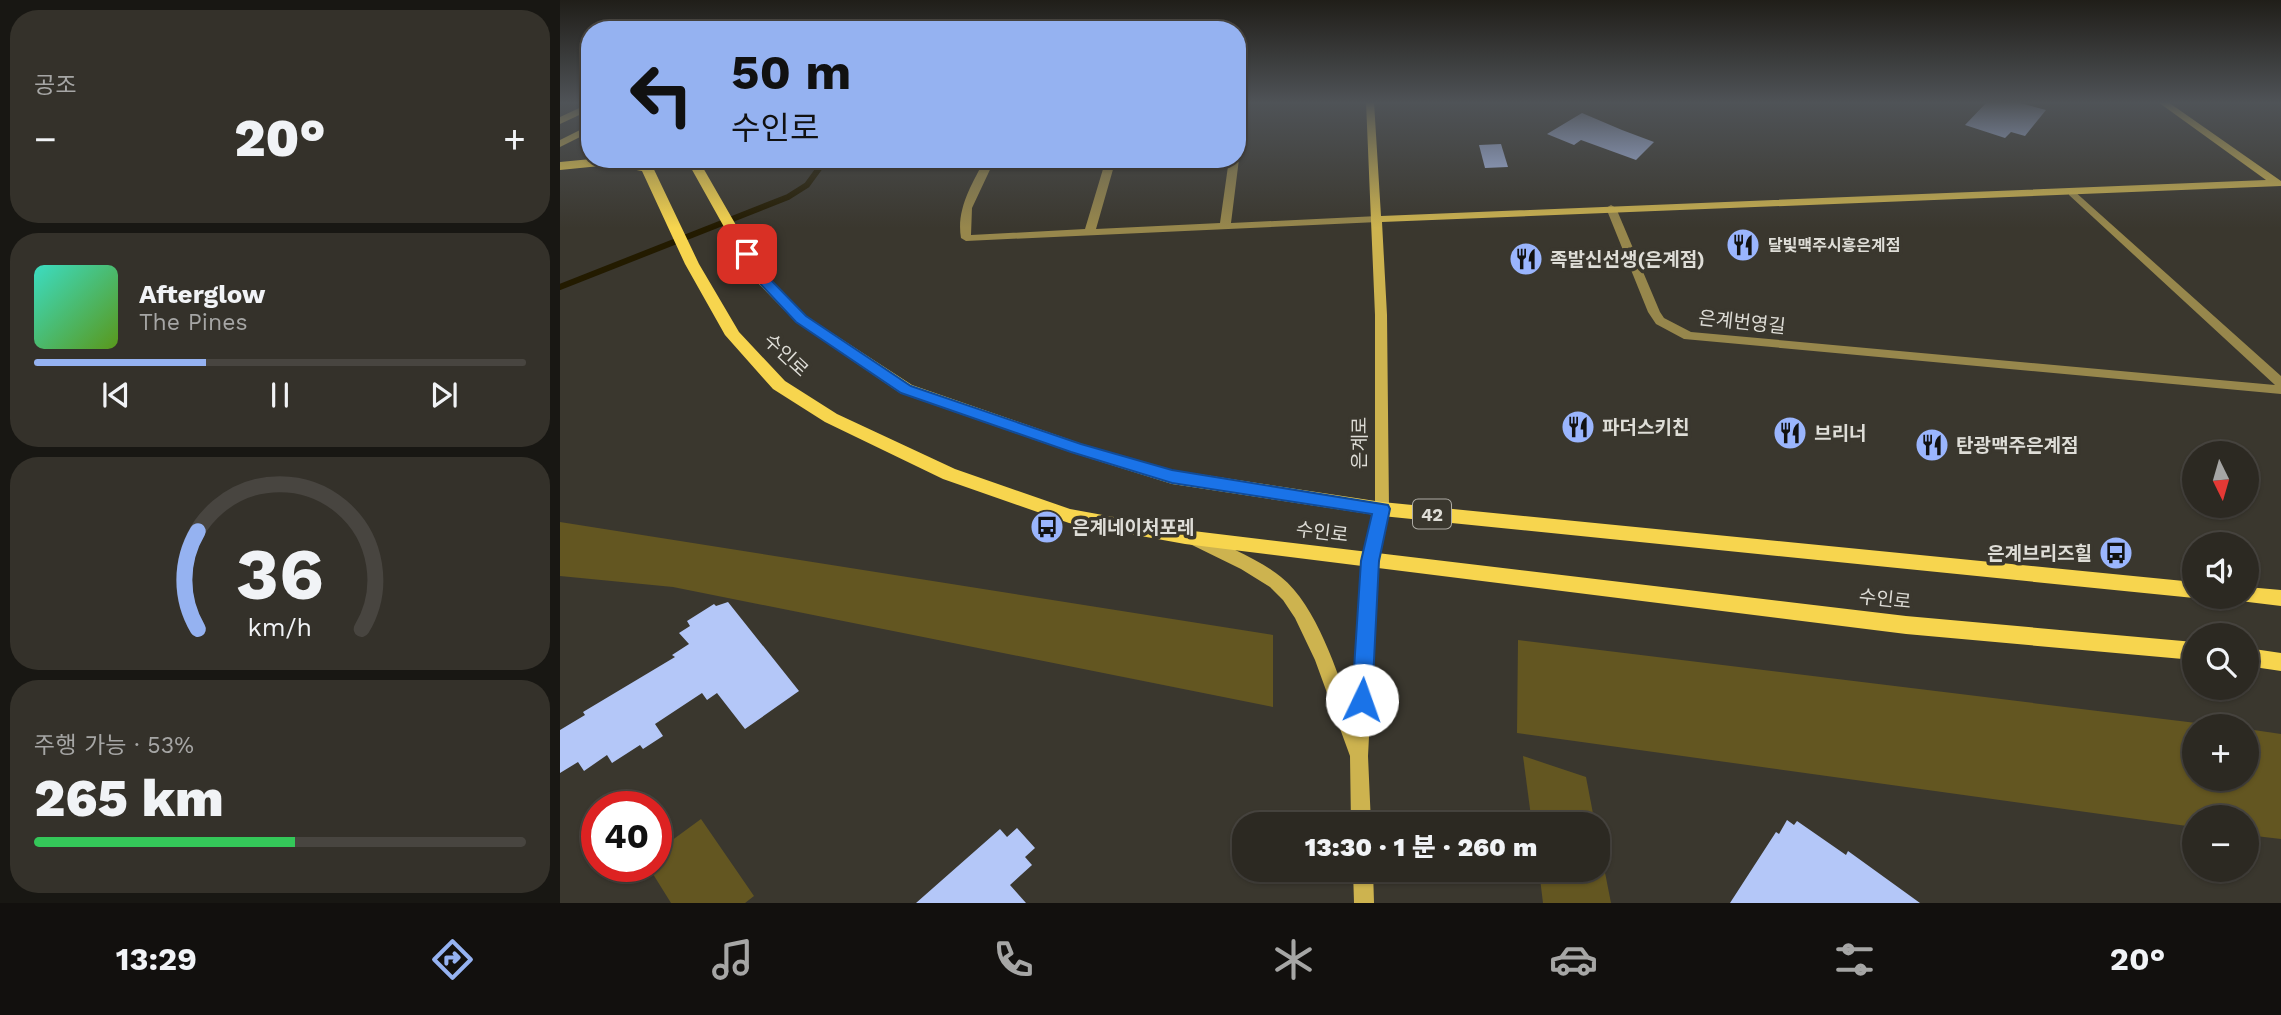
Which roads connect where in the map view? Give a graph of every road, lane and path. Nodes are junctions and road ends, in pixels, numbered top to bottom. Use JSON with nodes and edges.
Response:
{"nodes":[{"id":1,"x":1373,"y":144,"type":"edge"},
{"id":2,"x":2222,"y":144,"type":"edge"},
{"id":3,"x":581,"y":164,"type":"edge"},
{"id":4,"x":560,"y":166,"type":"edge"},
{"id":5,"x":647,"y":168,"type":"edge"},
{"id":6,"x":697,"y":168,"type":"edge"},
{"id":7,"x":986,"y":168,"type":"edge"},
{"id":8,"x":1108,"y":168,"type":"edge"},
{"id":9,"x":1233,"y":168,"type":"edge"},
{"id":10,"x":2279,"y":184,"type":"edge"},
{"id":11,"x":2073,"y":193,"type":"junction"},
{"id":12,"x":1612,"y":208,"type":"junction"},
{"id":13,"x":1378,"y":219,"type":"junction"},
{"id":14,"x":1225,"y":227,"type":"junction"},
{"id":15,"x":1089,"y":234,"type":"junction"},
{"id":16,"x":2281,"y":383,"type":"edge"},
{"id":17,"x":2281,"y":390,"type":"edge"},
{"id":18,"x":1382,"y":509,"type":"junction"},
{"id":19,"x":1190,"y":538,"type":"junction"},
{"id":20,"x":1370,"y":561,"type":"junction"},
{"id":21,"x":2182,"y":589,"type":"edge"},
{"id":22,"x":2259,"y":596,"type":"edge"},
{"id":23,"x":2281,"y":598,"type":"edge"},
{"id":24,"x":2182,"y":649,"type":"edge"},
{"id":25,"x":2259,"y":659,"type":"edge"},
{"id":26,"x":2281,"y":662,"type":"edge"},
{"id":27,"x":1359,"y":756,"type":"junction"},
{"id":28,"x":1361,"y":812,"type":"edge"},
{"id":29,"x":1363,"y":882,"type":"edge"},
{"id":30,"x":1364,"y":903,"type":"edge"}],
"edges":[{"from":1,"to":13,"type":"street","name":"은계로"},
{"from":2,"to":10,"type":"street"},
{"from":3,"to":4,"type":"main road"},
{"from":5,"to":19,"type":"main road","name":"수인로"},
{"from":6,"to":18,"type":"main road","name":"수인로","number":"42"},
{"from":7,"to":15,"type":"street"},
{"from":8,"to":15,"type":"street"},
{"from":9,"to":14,"type":"street"},
{"from":10,"to":11,"type":"street"},
{"from":11,"to":12,"type":"street"},
{"from":11,"to":16,"type":"street"},
{"from":12,"to":13,"type":"street"},
{"from":12,"to":17,"type":"street","name":"은계번영길"},
{"from":13,"to":14,"type":"street"},
{"from":13,"to":18,"type":"street","name":"은계로"},
{"from":14,"to":15,"type":"street"},
{"from":18,"to":20,"type":"street","name":"은계로"},
{"from":18,"to":21,"type":"main road","name":"수인로","number":"42"},
{"from":19,"to":20,"type":"main road","name":"수인로"},
{"from":19,"to":27,"type":"street"},
{"from":20,"to":24,"type":"main road","name":"수인로"},
{"from":20,"to":27,"type":"street","name":"은계로"},
{"from":22,"to":23,"type":"main road"},
{"from":25,"to":26,"type":"main road"},
{"from":27,"to":28,"type":"street","name":"은계로"},
{"from":29,"to":30,"type":"street"}]}
